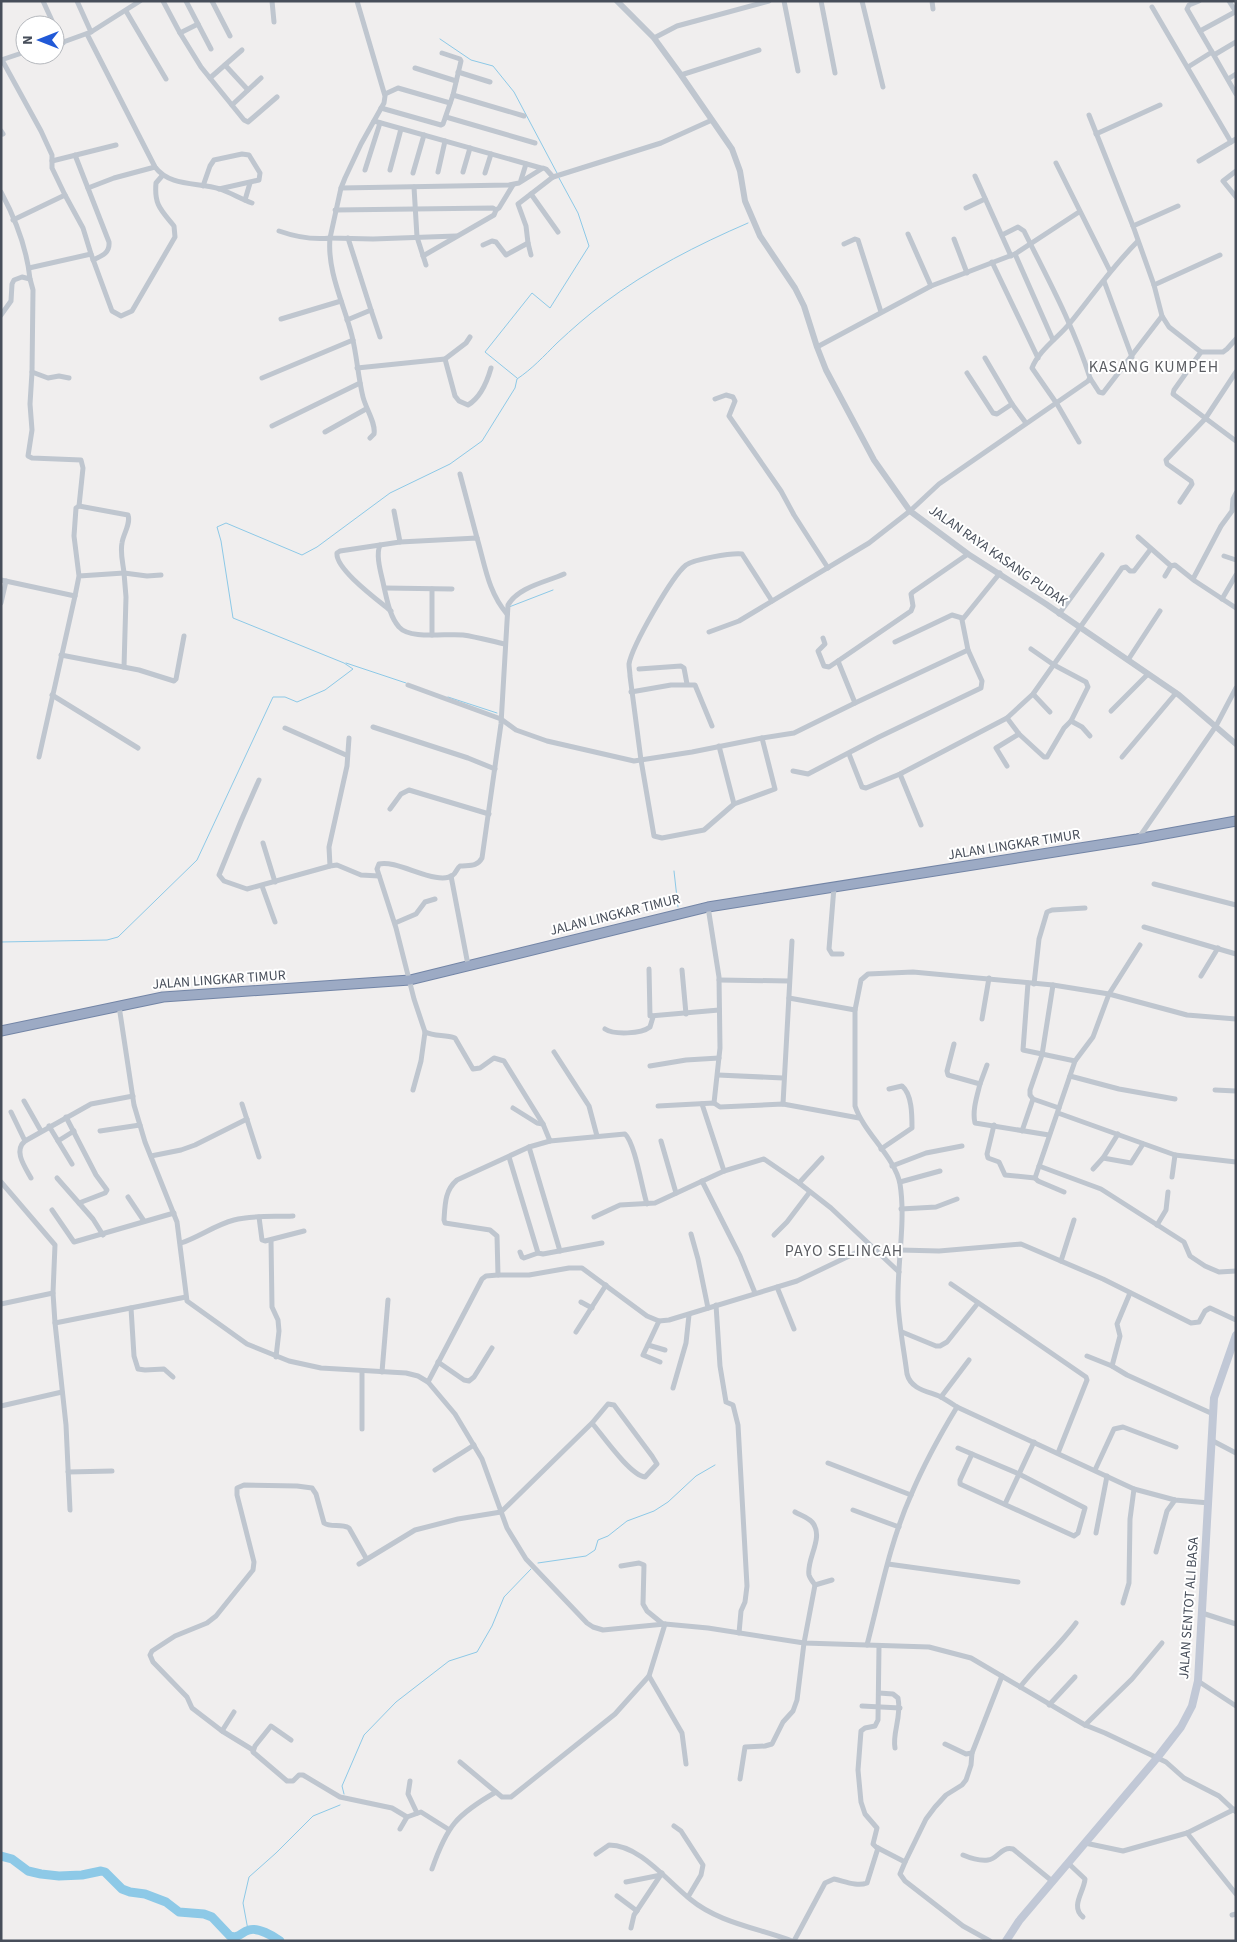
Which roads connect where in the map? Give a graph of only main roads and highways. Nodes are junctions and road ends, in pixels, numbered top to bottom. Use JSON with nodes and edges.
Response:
{"nodes":[{"id":1,"x":1236,"y":821,"type":"edge"},
{"id":2,"x":1,"y":1031,"type":"edge"},
{"id":3,"x":1236,"y":1335,"type":"edge"},
{"id":4,"x":1006,"y":1941,"type":"edge"}],
"edges":[{"from":1,"to":2,"type":"highway","name":"JALAN LINGKAR TIMUR"},
{"from":3,"to":4,"type":"main road","name":"JALAN SENTOT ALI BASA"}]}
